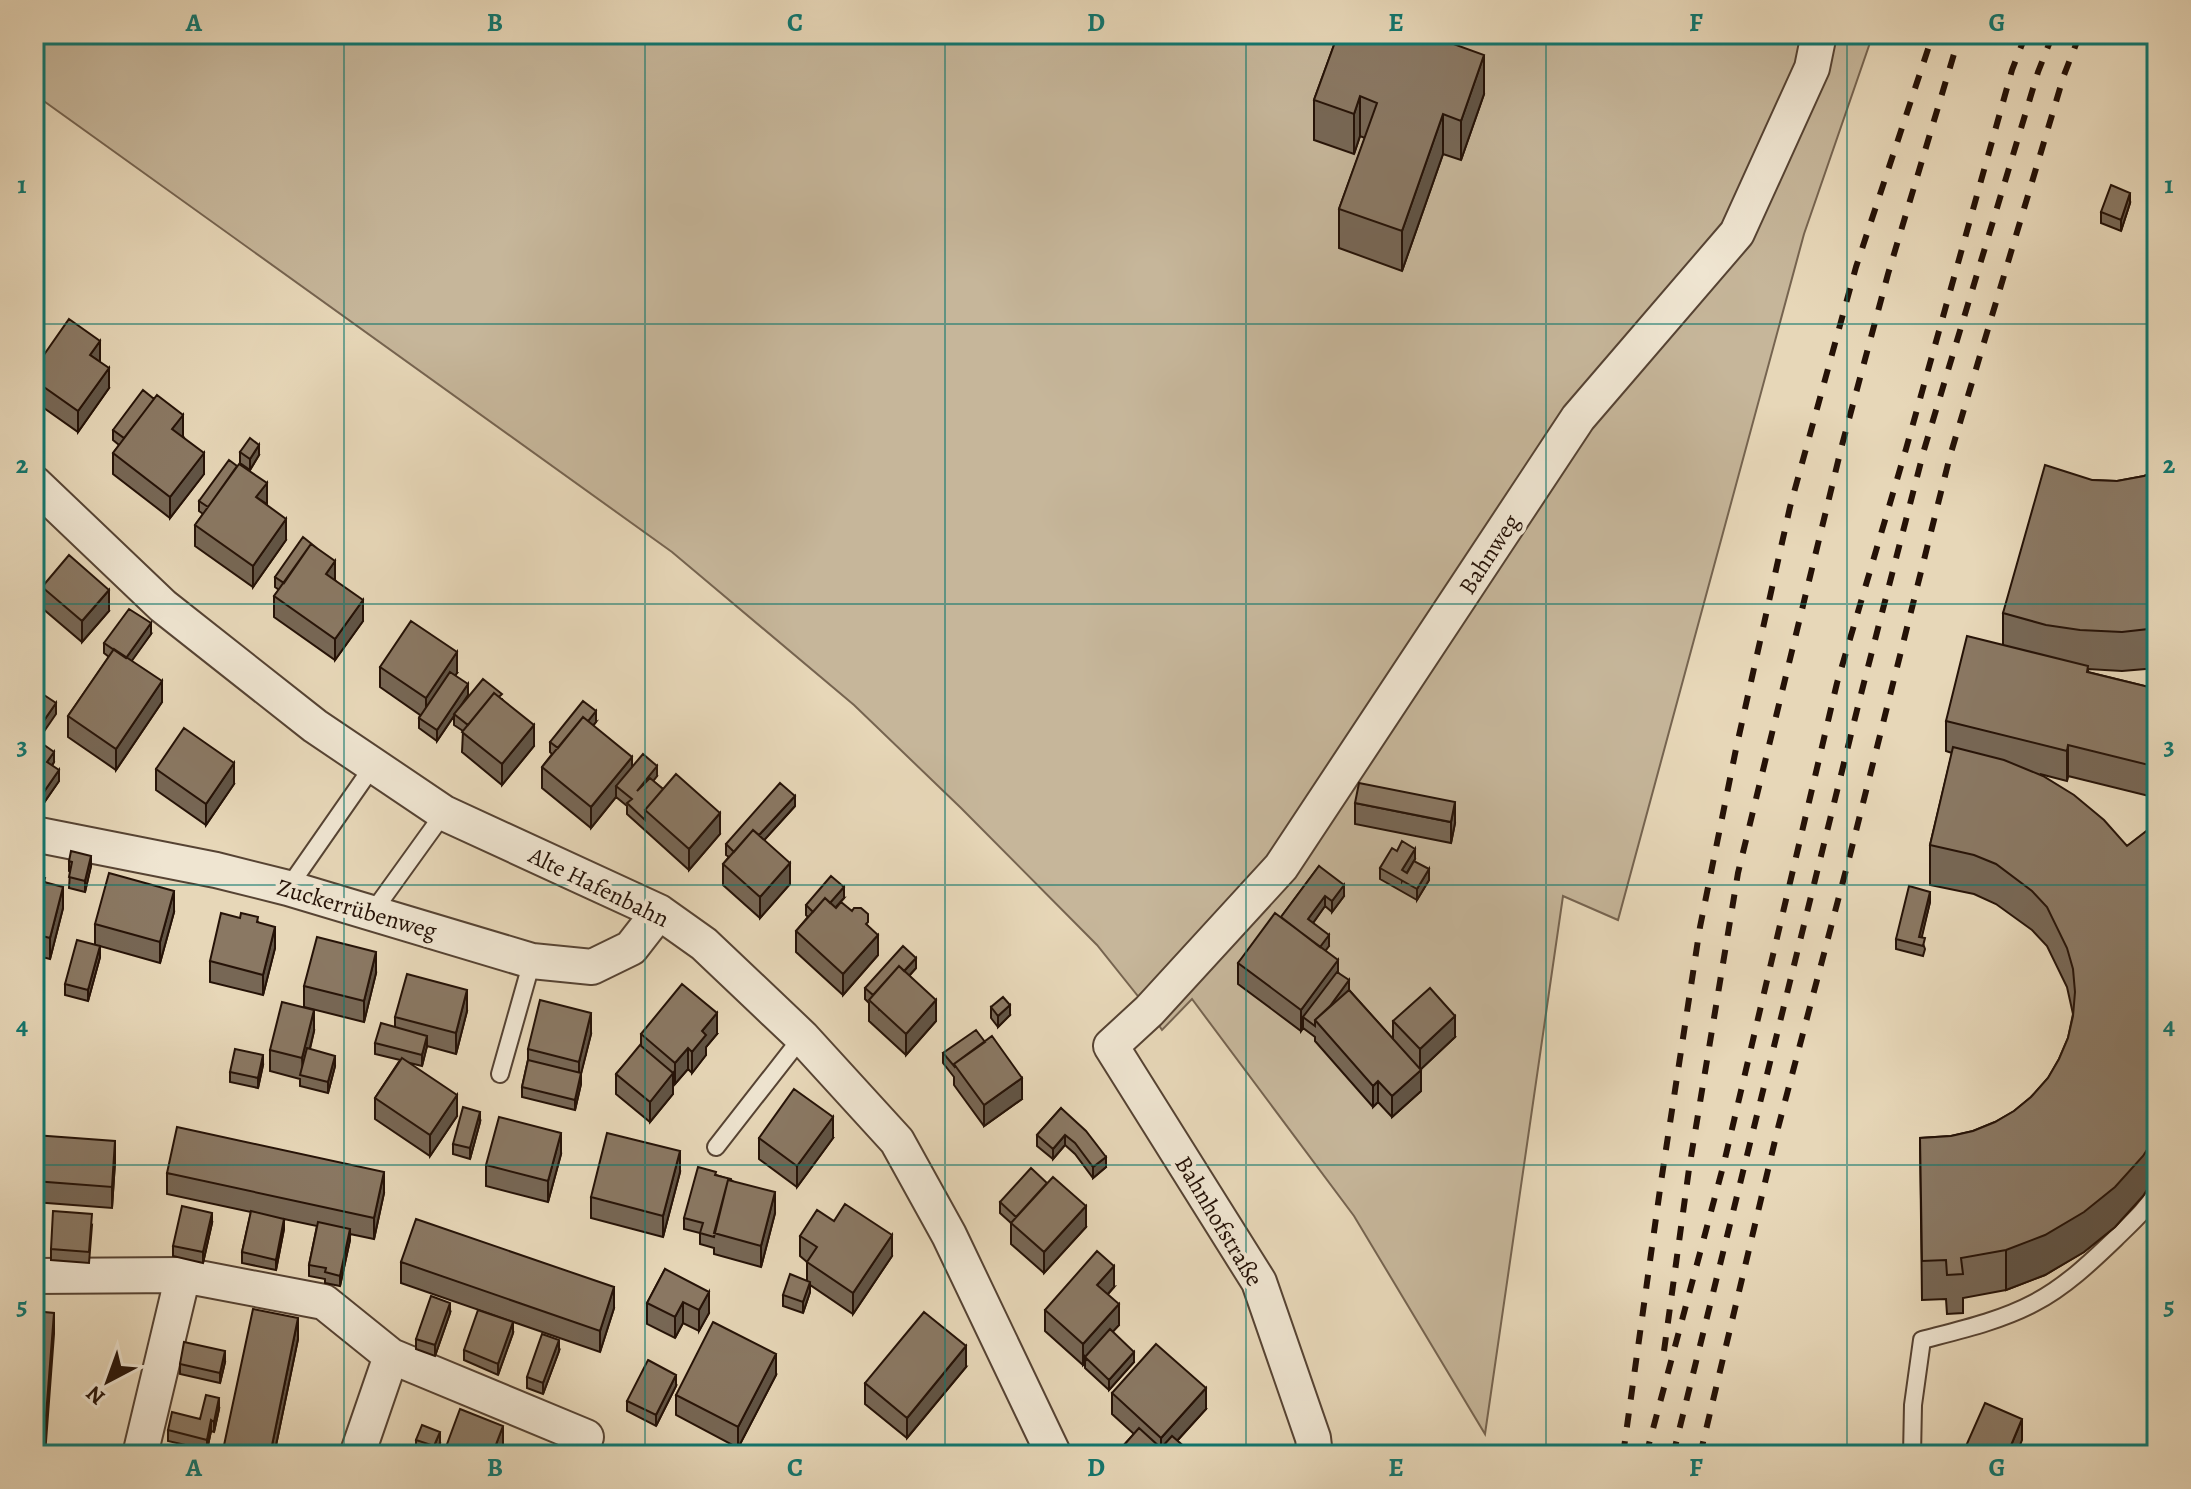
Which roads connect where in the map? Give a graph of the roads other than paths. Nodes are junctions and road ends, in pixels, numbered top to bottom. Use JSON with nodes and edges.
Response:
{"nodes":[{"id":1,"x":1819,"y":34,"type":"edge"},
{"id":2,"x":34,"y":483,"type":"edge"},
{"id":3,"x":373,"y":766,"type":"junction"},
{"id":4,"x":444,"y":813,"type":"junction"},
{"id":5,"x":34,"y":834,"type":"edge"},
{"id":6,"x":288,"y":888,"type":"junction"},
{"id":7,"x":659,"y":912,"type":"junction"},
{"id":8,"x":372,"y":913,"type":"junction"},
{"id":9,"x":532,"y":961,"type":"junction"},
{"id":10,"x":802,"y":1037,"type":"junction"},
{"id":11,"x":1111,"y":1046,"type":"joint"},
{"id":12,"x":500,"y":1074,"type":"dead end"},
{"id":13,"x":716,"y":1147,"type":"dead end"},
{"id":14,"x":2157,"y":1192,"type":"edge"},
{"id":15,"x":183,"y":1275,"type":"junction"},
{"id":16,"x":34,"y":1276,"type":"edge"},
{"id":17,"x":391,"y":1356,"type":"junction"},
{"id":18,"x":140,"y":1455,"type":"edge"},
{"id":19,"x":357,"y":1455,"type":"edge"},
{"id":20,"x":578,"y":1455,"type":"edge"},
{"id":21,"x":1054,"y":1455,"type":"edge"},
{"id":22,"x":1315,"y":1455,"type":"edge"},
{"id":23,"x":1912,"y":1455,"type":"edge"}],
"edges":[{"from":1,"to":11,"type":"street","name":"Bahnweg"},
{"from":2,"to":3,"type":"street","name":"Alte Hafenbahn"},
{"from":3,"to":4,"type":"street","name":"Alte Hafenbahn"},
{"from":3,"to":6,"type":"lane"},
{"from":4,"to":7,"type":"street","name":"Alte Hafenbahn"},
{"from":4,"to":8,"type":"lane"},
{"from":5,"to":6,"type":"street","name":"Zuckerrübenweg"},
{"from":6,"to":8,"type":"street","name":"Zuckerrübenweg"},
{"from":7,"to":9,"type":"street","name":"Zuckerrübenweg"},
{"from":7,"to":10,"type":"street","name":"Alte Hafenbahn"},
{"from":8,"to":9,"type":"street","name":"Zuckerrübenweg"},
{"from":9,"to":12,"type":"lane"},
{"from":10,"to":13,"type":"lane"},
{"from":10,"to":21,"type":"street","name":"Alte Hafenbahn"},
{"from":11,"to":22,"type":"street","name":"Bahnhofstraße"},
{"from":14,"to":23,"type":"lane"},
{"from":15,"to":16,"type":"street"},
{"from":15,"to":17,"type":"street"},
{"from":15,"to":18,"type":"street"},
{"from":17,"to":19,"type":"street"},
{"from":17,"to":20,"type":"street"}]}
